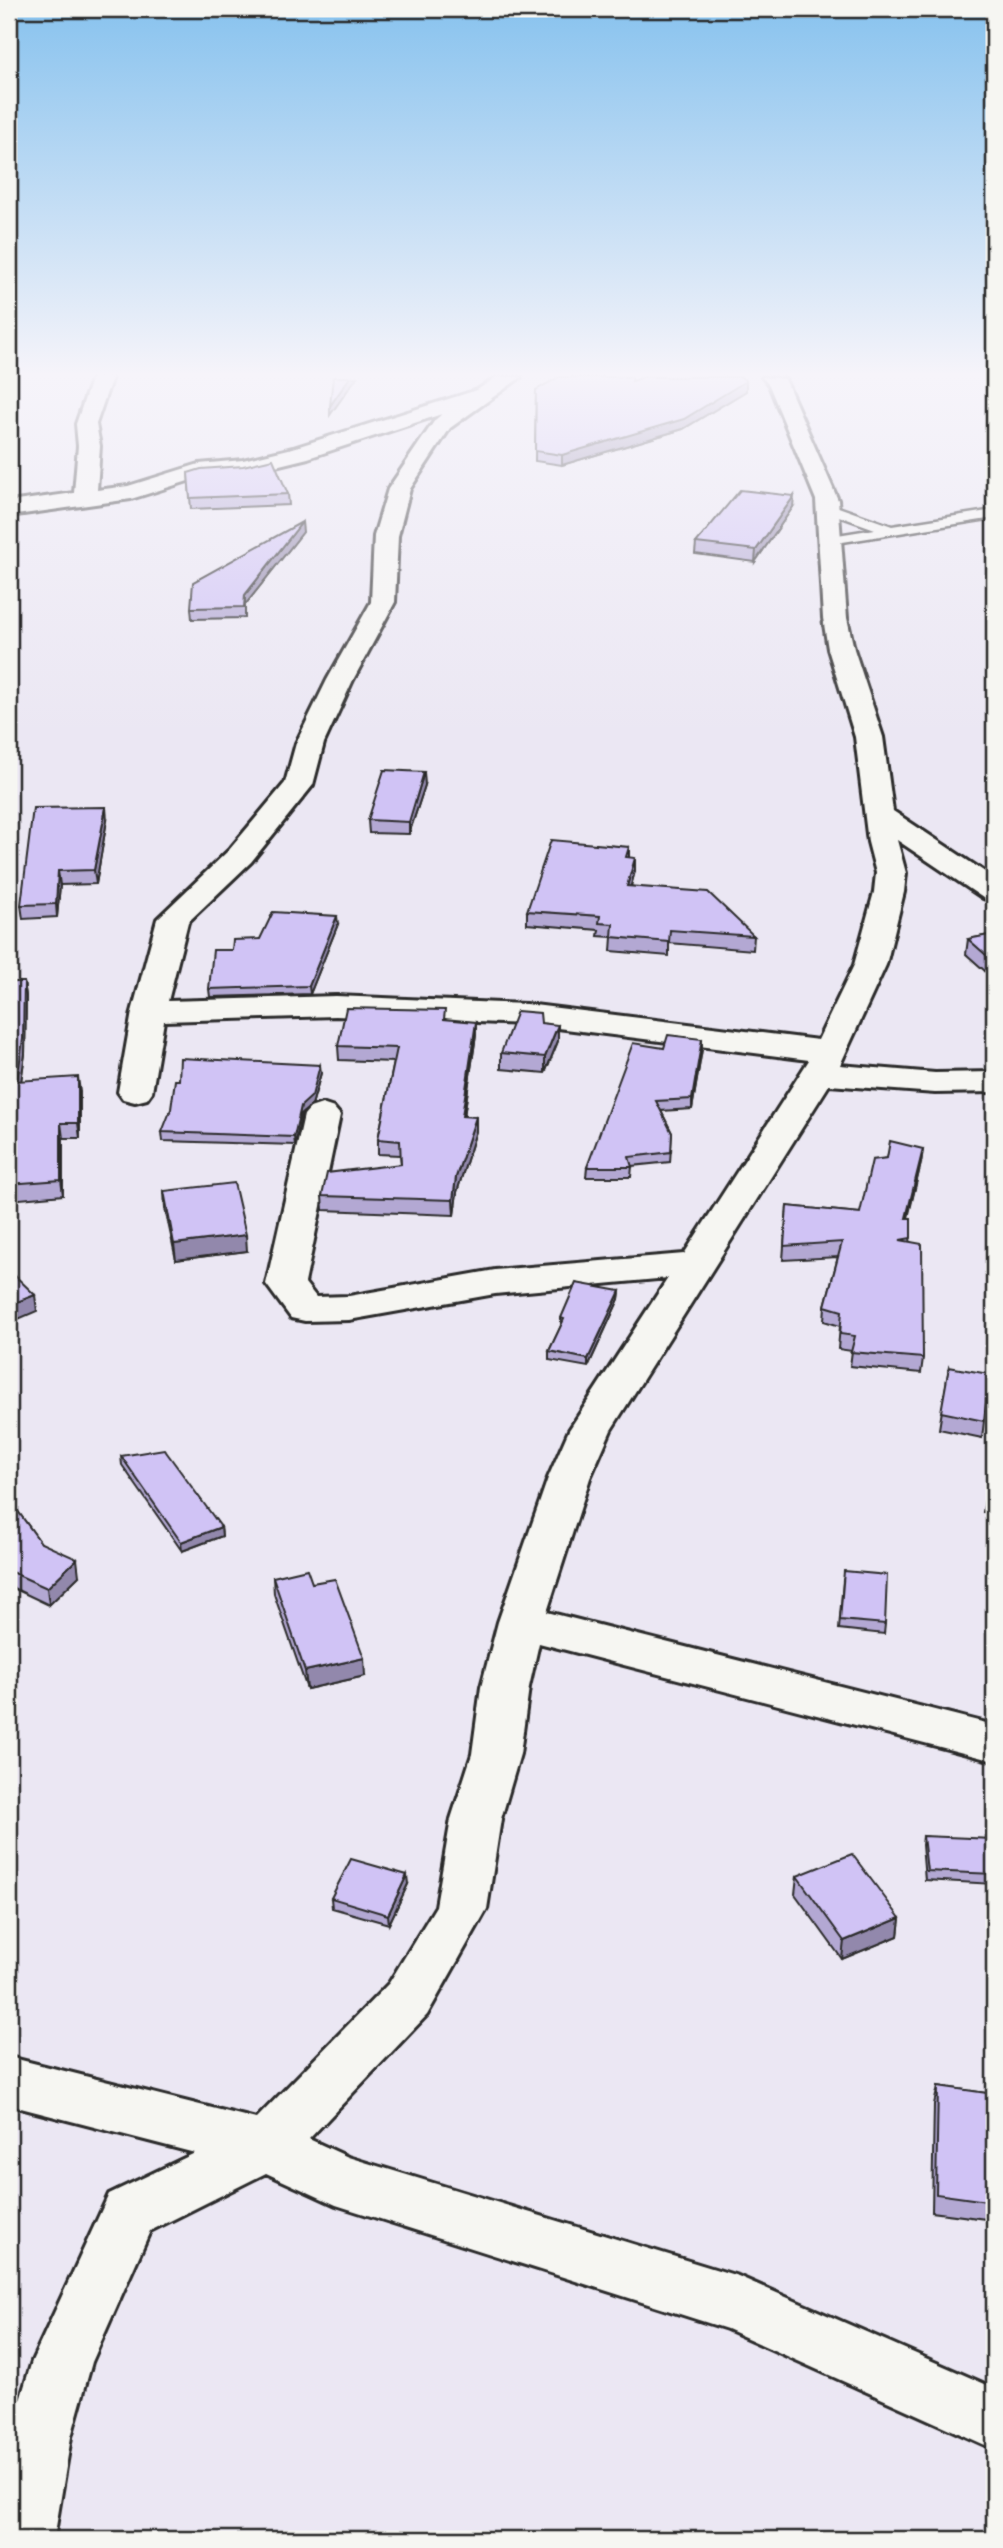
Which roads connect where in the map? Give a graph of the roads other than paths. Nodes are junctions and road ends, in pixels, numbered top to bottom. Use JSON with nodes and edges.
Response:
{"nodes":[{"id":1,"x":101,"y":496,"type":"edge"},
{"id":2,"x":397,"y":496,"type":"edge"},
{"id":3,"x":820,"y":496,"type":"edge"},
{"id":4,"x":85,"y":498,"type":"joint"},
{"id":5,"x":9,"y":509,"type":"edge"},
{"id":6,"x":994,"y":514,"type":"edge"},
{"id":7,"x":828,"y":523,"type":"junction"},
{"id":8,"x":889,"y":529,"type":"junction"},
{"id":9,"x":879,"y":814,"type":"junction"},
{"id":10,"x":994,"y":892,"type":"edge"},
{"id":11,"x":149,"y":1012,"type":"junction"},
{"id":12,"x":825,"y":1063,"type":"junction"},
{"id":13,"x":994,"y":1082,"type":"edge"},
{"id":14,"x":135,"y":1091,"type":"dead end"},
{"id":15,"x":322,"y":1115,"type":"dead end"},
{"id":16,"x":698,"y":1264,"type":"junction"},
{"id":17,"x":521,"y":1622,"type":"junction"},
{"id":18,"x":994,"y":1743,"type":"edge"},
{"id":19,"x":9,"y":2081,"type":"edge"},
{"id":20,"x":266,"y":2146,"type":"junction"},
{"id":21,"x":994,"y":2418,"type":"edge"},
{"id":22,"x":22,"y":2539,"type":"edge"}],
"edges":[{"from":1,"to":4,"type":"street"},
{"from":2,"to":11,"type":"street"},
{"from":3,"to":7,"type":"street"},
{"from":4,"to":5,"type":"street"},
{"from":6,"to":8,"type":"lane"},
{"from":7,"to":8,"type":"lane"},
{"from":7,"to":8,"type":"lane"},
{"from":7,"to":9,"type":"street"},
{"from":9,"to":10,"type":"street"},
{"from":9,"to":12,"type":"street"},
{"from":11,"to":12,"type":"street"},
{"from":11,"to":14,"type":"street"},
{"from":12,"to":13,"type":"street"},
{"from":12,"to":16,"type":"street"},
{"from":15,"to":16,"type":"street"},
{"from":16,"to":17,"type":"street"},
{"from":17,"to":18,"type":"street"},
{"from":17,"to":20,"type":"street"},
{"from":19,"to":20,"type":"street"},
{"from":20,"to":21,"type":"street"},
{"from":20,"to":22,"type":"street"}]}
